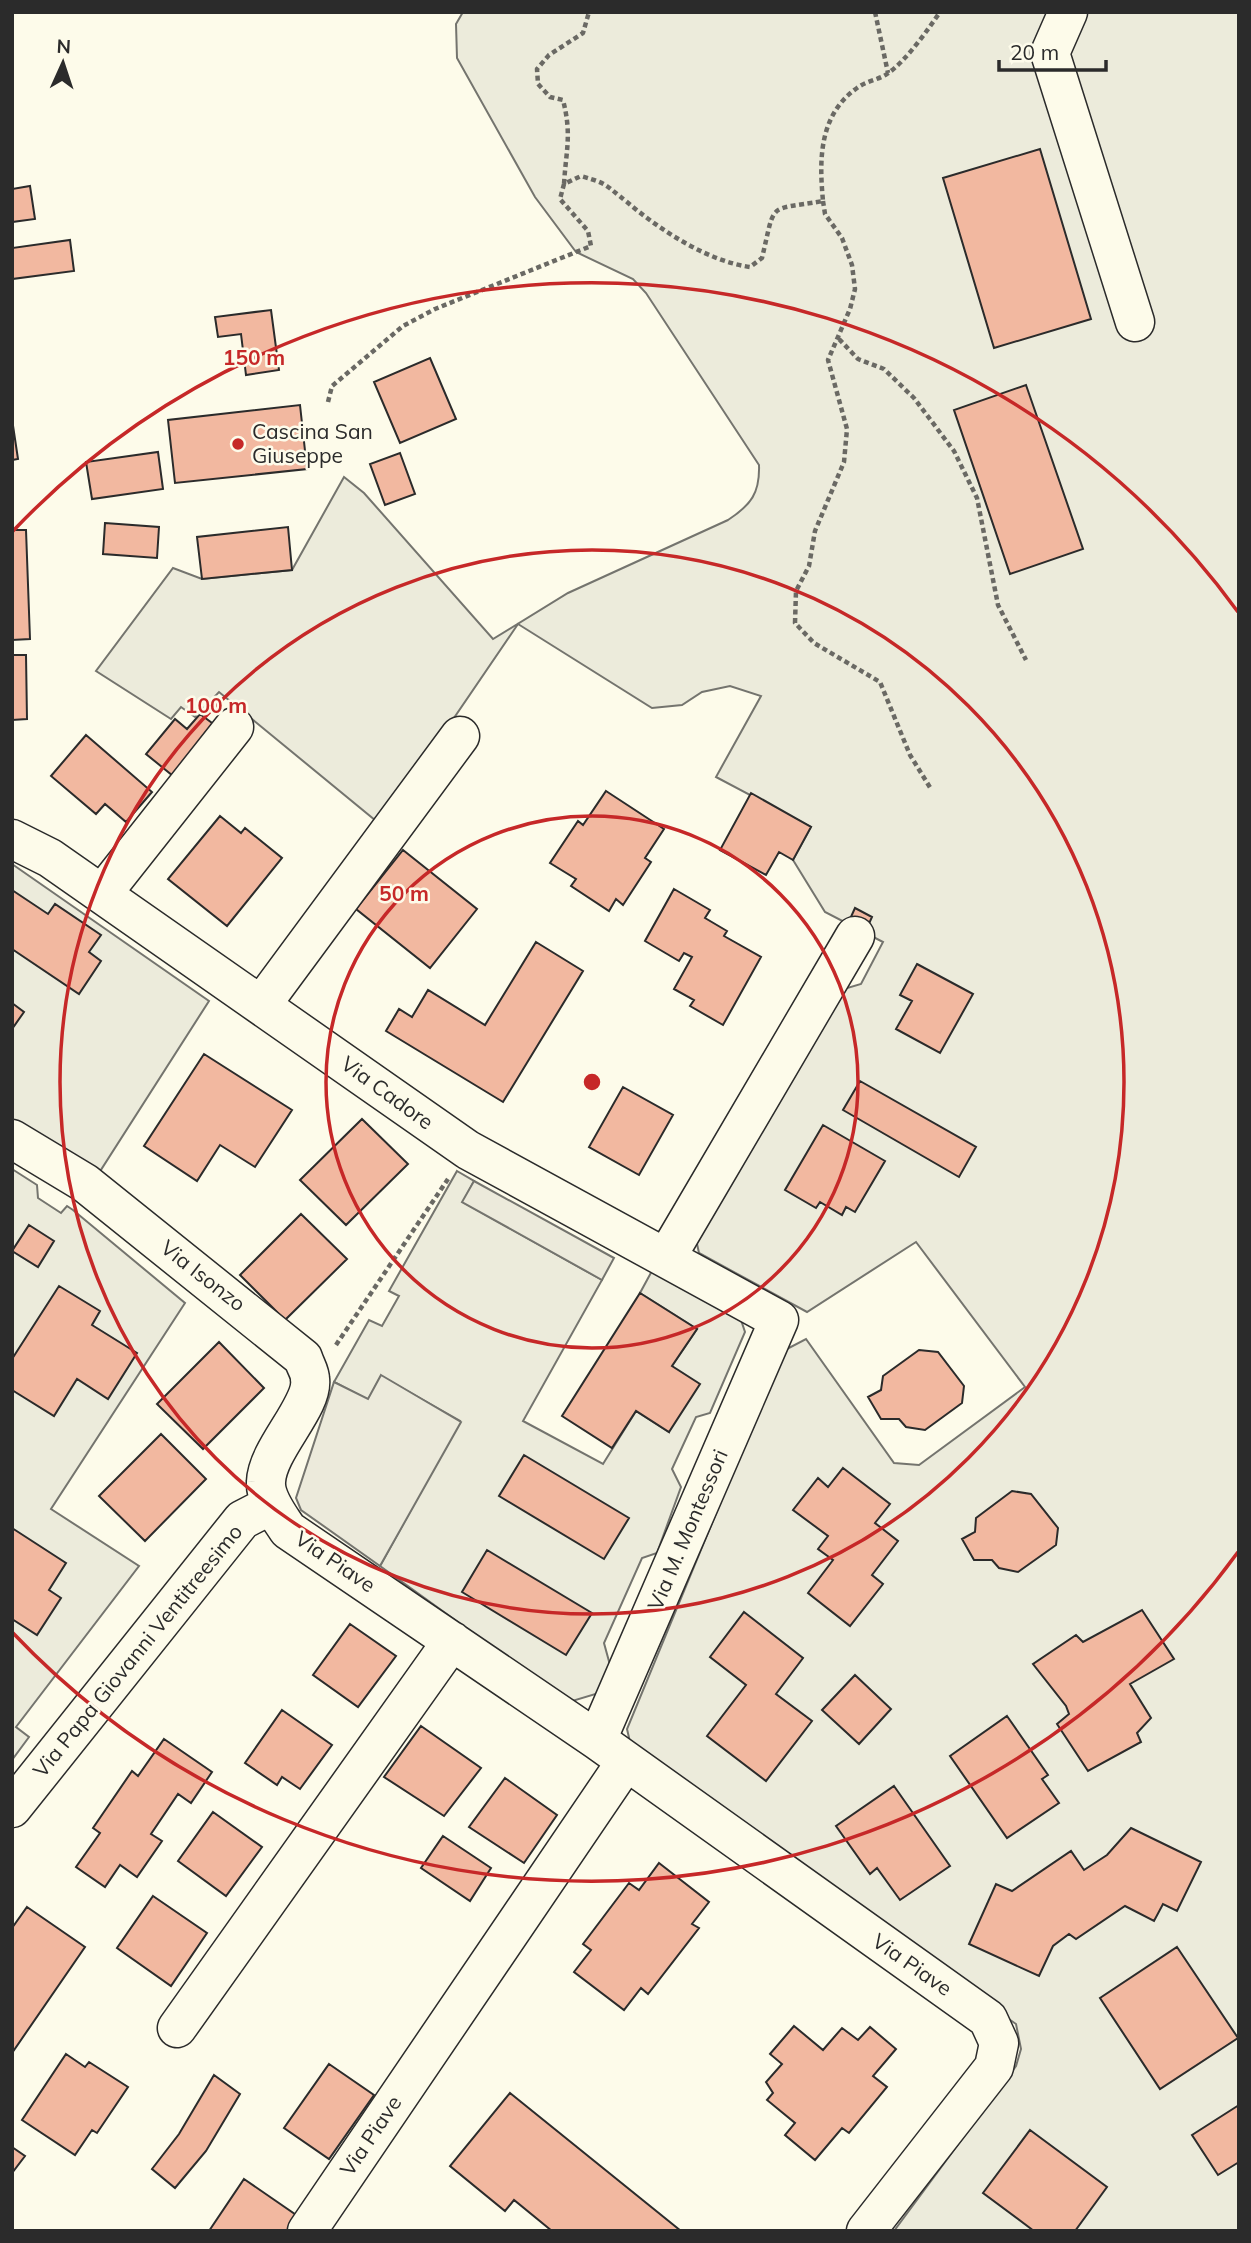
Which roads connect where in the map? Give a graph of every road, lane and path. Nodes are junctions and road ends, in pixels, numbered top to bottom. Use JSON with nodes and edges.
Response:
{"nodes":[{"id":1,"x":589,"y":12,"type":"edge"},
{"id":2,"x":875,"y":12,"type":"edge"},
{"id":3,"x":940,"y":12,"type":"edge"},
{"id":4,"x":1068,"y":12,"type":"edge"},
{"id":5,"x":888,"y":74,"type":"junction"},
{"id":6,"x":565,"y":184,"type":"junction"},
{"id":7,"x":824,"y":201,"type":"junction"},
{"id":8,"x":1135,"y":322,"type":"dead end"},
{"id":9,"x":839,"y":339,"type":"junction"},
{"id":10,"x":328,"y":402,"type":"dead end"},
{"id":11,"x":1026,"y":660,"type":"dead end"},
{"id":12,"x":234,"y":727,"type":"dead end"},
{"id":13,"x":460,"y":736,"type":"dead end"},
{"id":14,"x":931,"y":789,"type":"dead end"},
{"id":15,"x":12,"y":839,"type":"edge"},
{"id":16,"x":103,"y":894,"type":"junction"},
{"id":17,"x":855,"y":936,"type":"dead end"},
{"id":18,"x":262,"y":1004,"type":"junction"},
{"id":19,"x":12,"y":1139,"type":"edge"},
{"id":20,"x":468,"y":1150,"type":"junction"},
{"id":21,"x":666,"y":1258,"type":"junction"},
{"id":22,"x":779,"y":1320,"type":"joint"},
{"id":23,"x":311,"y":1381,"type":"junction"},
{"id":24,"x":271,"y":1505,"type":"junction"},
{"id":25,"x":452,"y":1641,"type":"junction"},
{"id":26,"x":611,"y":1751,"type":"junction"},
{"id":27,"x":12,"y":1808,"type":"edge"},
{"id":28,"x":177,"y":2028,"type":"dead end"},
{"id":29,"x":307,"y":2231,"type":"edge"},
{"id":30,"x":866,"y":2231,"type":"edge"}],
"edges":[{"from":1,"to":6,"type":"path"},
{"from":2,"to":5,"type":"path"},
{"from":3,"to":5,"type":"path"},
{"from":4,"to":8,"type":"street"},
{"from":5,"to":7,"type":"path"},
{"from":6,"to":7,"type":"path"},
{"from":6,"to":10,"type":"path"},
{"from":7,"to":9,"type":"path"},
{"from":9,"to":11,"type":"path"},
{"from":9,"to":14,"type":"path"},
{"from":12,"to":16,"type":"street"},
{"from":13,"to":18,"type":"street"},
{"from":15,"to":16,"type":"street","name":"Via Cadore"},
{"from":16,"to":18,"type":"street","name":"Via Cadore"},
{"from":17,"to":21,"type":"street"},
{"from":18,"to":20,"type":"street","name":"Via Cadore"},
{"from":19,"to":23,"type":"street","name":"Via Isonzo"},
{"from":20,"to":21,"type":"street","name":"Via Cadore"},
{"from":20,"to":23,"type":"path"},
{"from":21,"to":22,"type":"street","name":"Via Cadore"},
{"from":22,"to":26,"type":"street","name":"Via M. Montessori"},
{"from":23,"to":24,"type":"street"},
{"from":24,"to":25,"type":"street","name":"Via Piave"},
{"from":24,"to":27,"type":"street","name":"Via Papa Giovanni Ventitreesimo"},
{"from":25,"to":26,"type":"street","name":"Via Piave"},
{"from":25,"to":28,"type":"street"},
{"from":26,"to":29,"type":"street","name":"Via Piave"},
{"from":26,"to":30,"type":"street","name":"Via Piave"}]}
